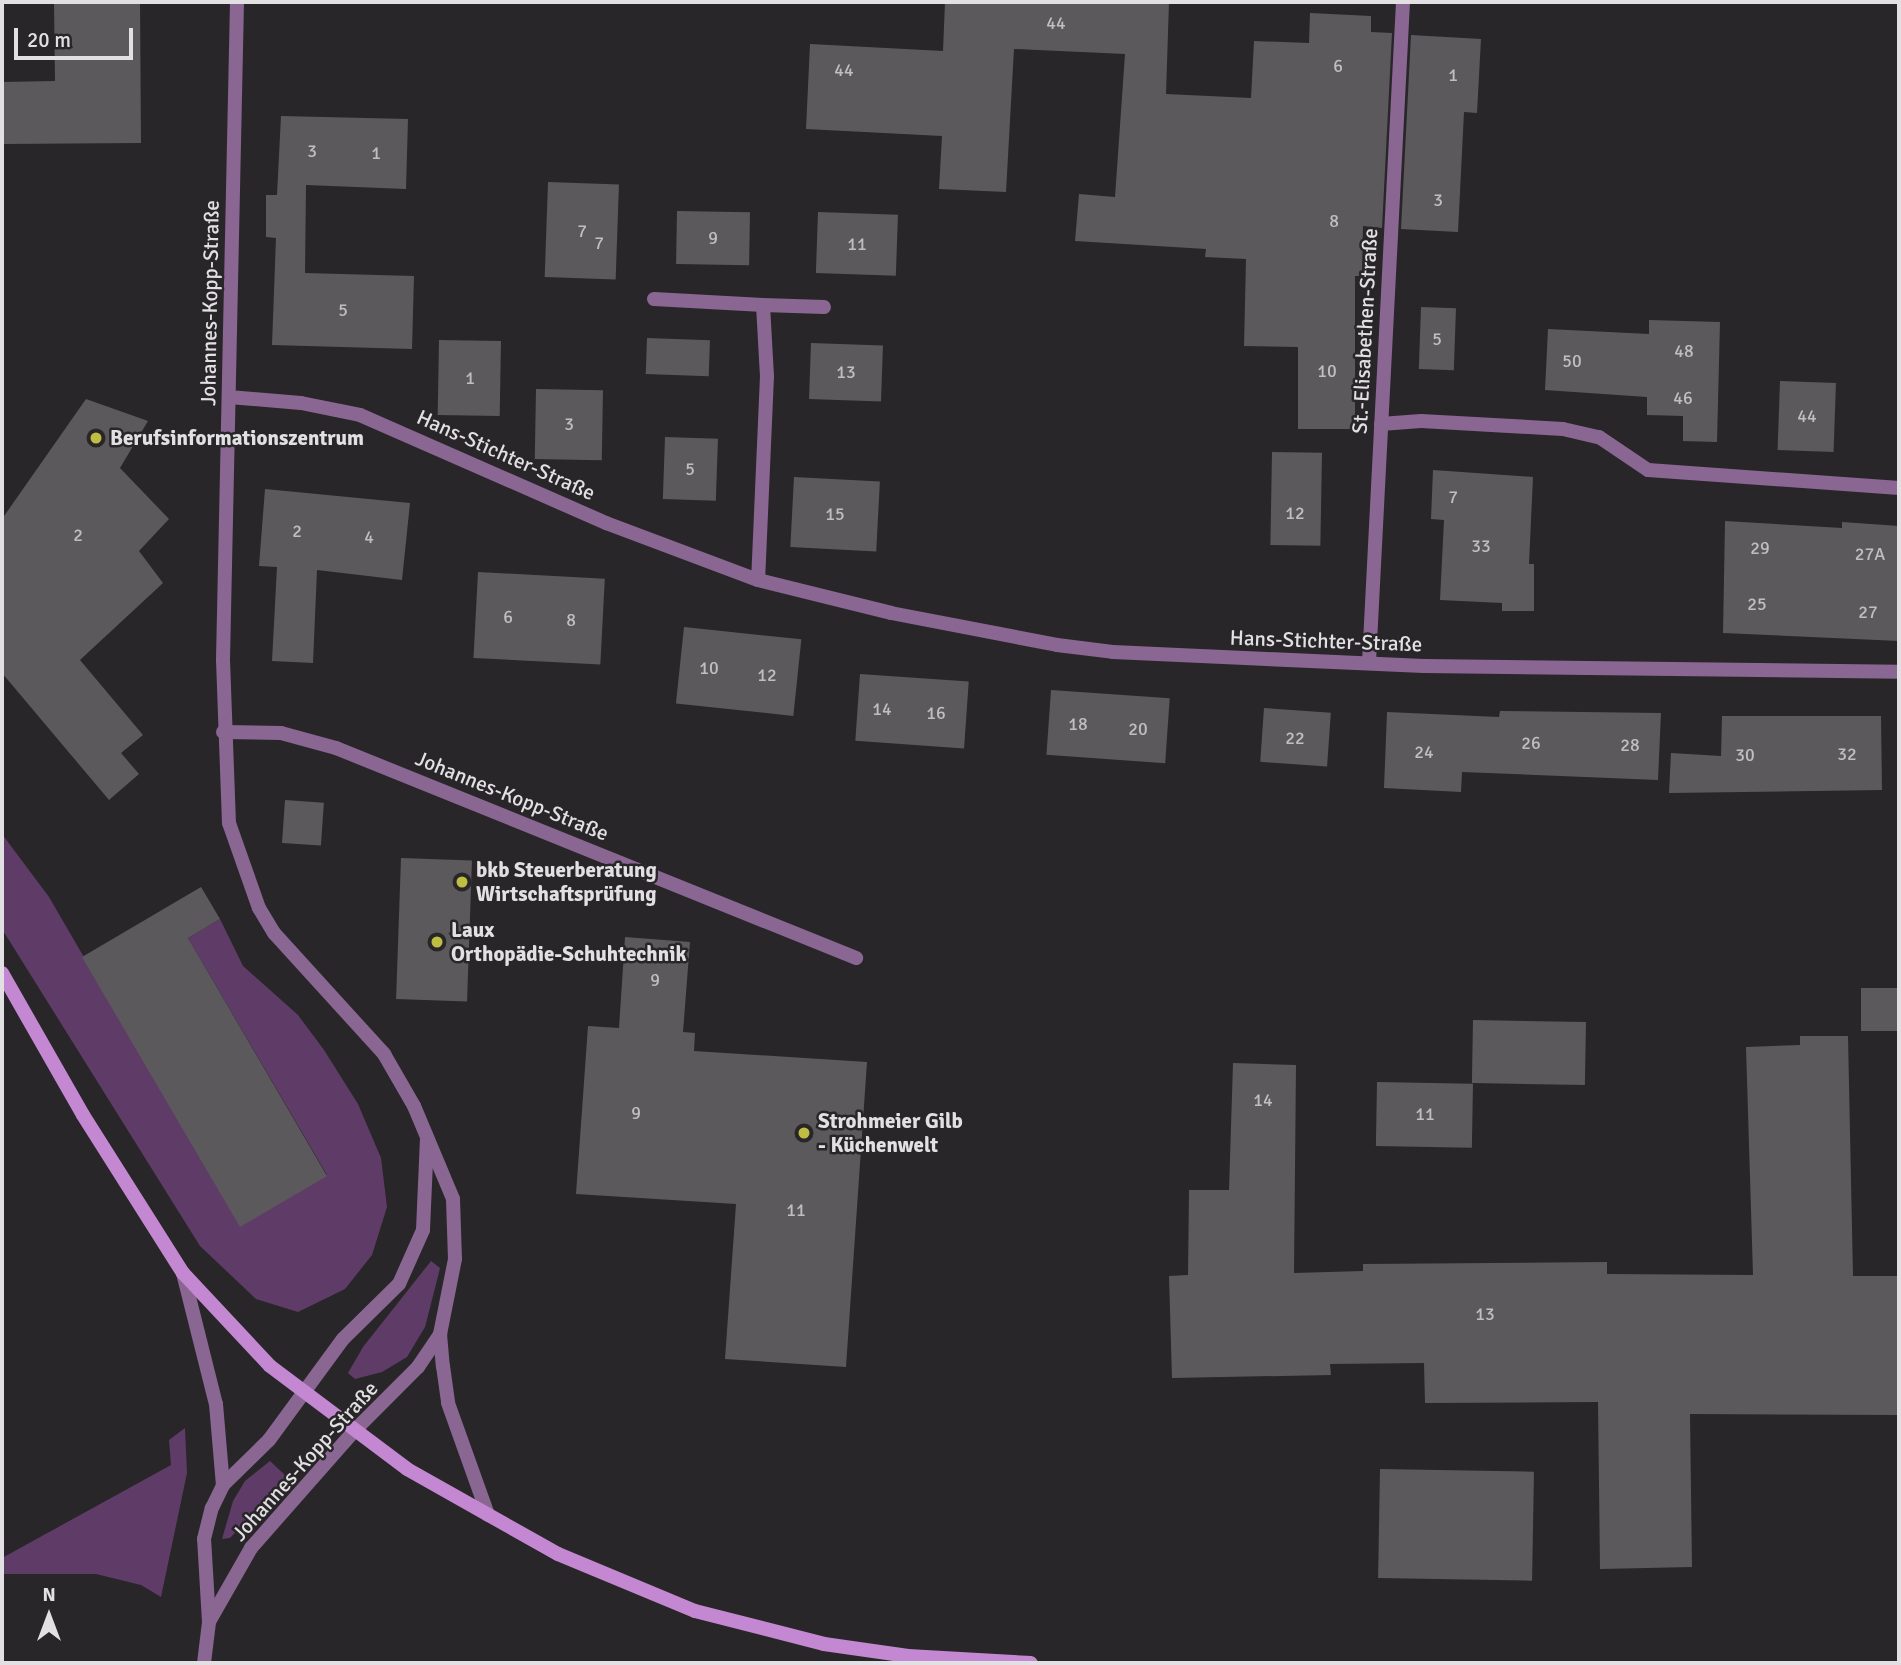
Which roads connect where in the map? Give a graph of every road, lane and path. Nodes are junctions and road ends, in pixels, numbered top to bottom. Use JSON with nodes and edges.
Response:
{"nodes":[{"id":1,"x":237,"y":2,"type":"edge"},
{"id":2,"x":1403,"y":2,"type":"edge"},
{"id":3,"x":654,"y":299,"type":"dead end"},
{"id":4,"x":763,"y":305,"type":"junction"},
{"id":5,"x":824,"y":307,"type":"dead end"},
{"id":6,"x":229,"y":397,"type":"junction"},
{"id":7,"x":1381,"y":424,"type":"junction"},
{"id":8,"x":1899,"y":488,"type":"edge"},
{"id":9,"x":758,"y":580,"type":"junction"},
{"id":10,"x":1369,"y":662,"type":"junction"},
{"id":11,"x":1899,"y":672,"type":"edge"},
{"id":12,"x":223,"y":732,"type":"junction"},
{"id":13,"x":856,"y":958,"type":"dead end"},
{"id":14,"x":2,"y":973,"type":"edge"},
{"id":15,"x":428,"y":1135,"type":"junction"},
{"id":16,"x":183,"y":1273,"type":"junction"},
{"id":17,"x":440,"y":1334,"type":"junction"},
{"id":18,"x":302,"y":1392,"type":"junction"},
{"id":19,"x":354,"y":1431,"type":"junction"},
{"id":20,"x":223,"y":1485,"type":"junction"},
{"id":21,"x":488,"y":1515,"type":"junction"},
{"id":22,"x":209,"y":1622,"type":"junction"},
{"id":23,"x":204,"y":1663,"type":"edge"},
{"id":24,"x":1031,"y":1663,"type":"edge"}],
"edges":[{"from":1,"to":6,"type":"street","name":"Johannes-Kopp-Straße"},
{"from":2,"to":7,"type":"street","name":"St.-Elisabethen-Straße"},
{"from":3,"to":4,"type":"street"},
{"from":4,"to":5,"type":"street"},
{"from":4,"to":9,"type":"street"},
{"from":6,"to":9,"type":"street","name":"Hans-Stichter-Straße"},
{"from":6,"to":12,"type":"street","name":"Johannes-Kopp-Straße"},
{"from":7,"to":8,"type":"street"},
{"from":7,"to":10,"type":"street","name":"St.-Elisabethen-Straße"},
{"from":9,"to":10,"type":"street","name":"Hans-Stichter-Straße"},
{"from":10,"to":11,"type":"street","name":"Hans-Stichter-Straße"},
{"from":12,"to":13,"type":"street","name":"Johannes-Kopp-Straße"},
{"from":12,"to":15,"type":"street","name":"Johannes-Kopp-Straße"},
{"from":14,"to":16,"type":"main road"},
{"from":15,"to":17,"type":"street","name":"Johannes-Kopp-Straße"},
{"from":15,"to":18,"type":"street","name":"Johannes-Kopp-Straße"},
{"from":16,"to":18,"type":"main road"},
{"from":16,"to":20,"type":"street","name":"Johannes-Kopp-Straße"},
{"from":17,"to":19,"type":"street","name":"Johannes-Kopp-Straße"},
{"from":17,"to":21,"type":"street","name":"Johannes-Kopp-Straße"},
{"from":18,"to":19,"type":"main road"},
{"from":18,"to":20,"type":"street","name":"Johannes-Kopp-Straße"},
{"from":19,"to":21,"type":"main road"},
{"from":19,"to":22,"type":"street","name":"Johannes-Kopp-Straße"},
{"from":20,"to":22,"type":"street","name":"Johannes-Kopp-Straße"},
{"from":21,"to":24,"type":"main road"},
{"from":22,"to":23,"type":"street","name":"Johannes-Kopp-Straße"}]}
